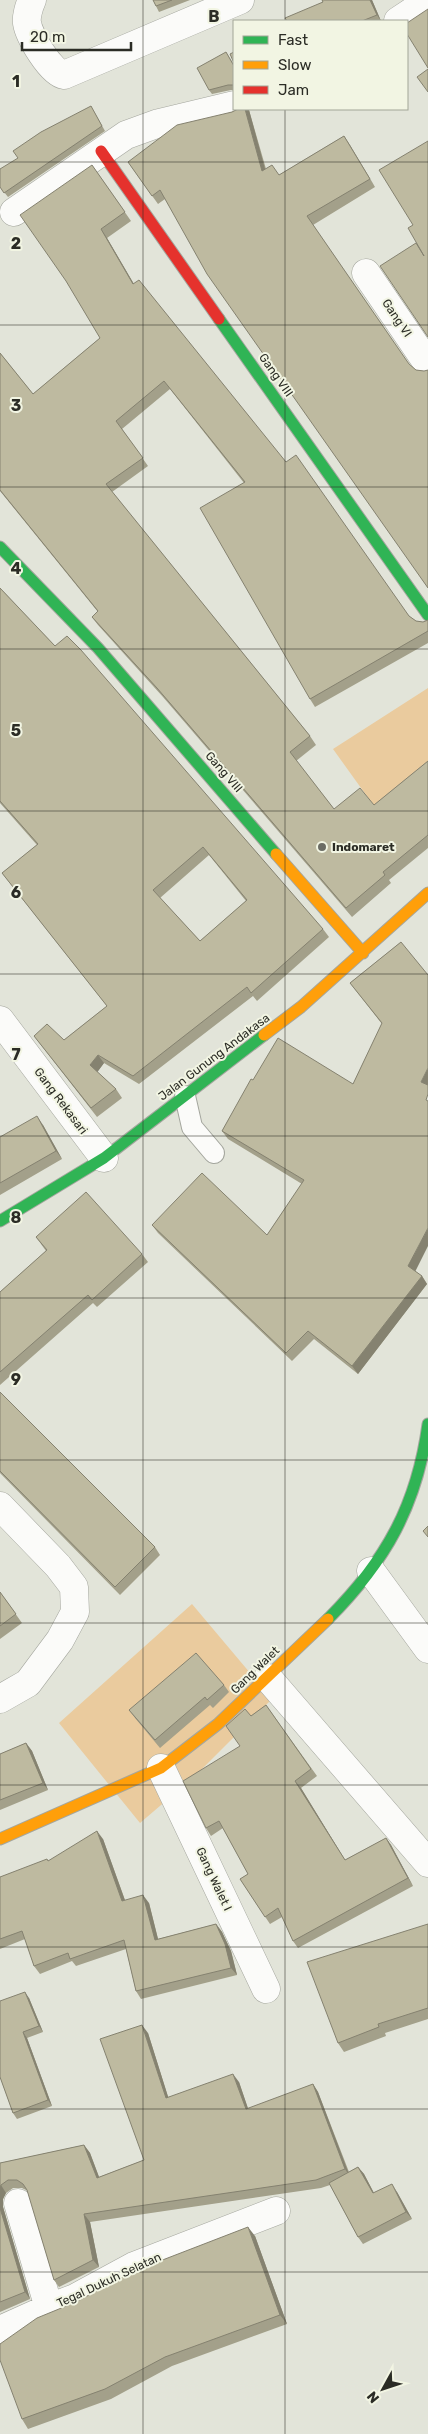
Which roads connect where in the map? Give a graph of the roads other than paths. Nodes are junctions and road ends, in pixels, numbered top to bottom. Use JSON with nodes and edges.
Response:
{"nodes":[{"id":1,"x":32,"y":0,"type":"edge"},
{"id":2,"x":240,"y":0,"type":"edge"},
{"id":3,"x":424,"y":1,"type":"edge"},
{"id":4,"x":399,"y":20,"type":"edge"},
{"id":5,"x":233,"y":105,"type":"edge"},
{"id":6,"x":101,"y":151,"type":"junction"},
{"id":7,"x":14,"y":212,"type":"dead end"},
{"id":8,"x":366,"y":273,"type":"dead end"},
{"id":9,"x":428,"y":364,"type":"edge"},
{"id":10,"x":0,"y":547,"type":"edge"},
{"id":11,"x":428,"y":615,"type":"edge"},
{"id":12,"x":428,"y":892,"type":"edge"},
{"id":13,"x":363,"y":953,"type":"junction"},
{"id":14,"x":0,"y":1020,"type":"edge"},
{"id":15,"x":185,"y":1096,"type":"junction"},
{"id":16,"x":214,"y":1153,"type":"dead end"},
{"id":17,"x":104,"y":1158,"type":"junction"},
{"id":18,"x":0,"y":1222,"type":"edge"},
{"id":19,"x":428,"y":1424,"type":"edge"},
{"id":20,"x":426,"y":1457,"type":"edge"},
{"id":21,"x":0,"y":1506,"type":"edge"},
{"id":22,"x":371,"y":1570,"type":"junction"},
{"id":23,"x":428,"y":1649,"type":"edge"},
{"id":24,"x":268,"y":1678,"type":"junction"},
{"id":25,"x":0,"y":1699,"type":"edge"},
{"id":26,"x":161,"y":1768,"type":"junction"},
{"id":27,"x":0,"y":1839,"type":"edge"},
{"id":28,"x":428,"y":1863,"type":"edge"},
{"id":29,"x":266,"y":1989,"type":"dead end"},
{"id":30,"x":18,"y":2203,"type":"dead end"},
{"id":31,"x":276,"y":2211,"type":"dead end"},
{"id":32,"x":49,"y":2308,"type":"junction"},
{"id":33,"x":0,"y":2330,"type":"edge"}],
"edges":[{"from":1,"to":2,"type":"street"},
{"from":3,"to":4,"type":"street"},
{"from":5,"to":6,"type":"street"},
{"from":6,"to":7,"type":"street"},
{"from":6,"to":11,"type":"street","name":"Gang VIII"},
{"from":8,"to":9,"type":"street","name":"Gang VI"},
{"from":10,"to":13,"type":"street","name":"Gang VIII"},
{"from":12,"to":13,"type":"street","name":"Jalan Gunung Andakasa"},
{"from":13,"to":15,"type":"street","name":"Jalan Gunung Andakasa"},
{"from":14,"to":17,"type":"street","name":"Gang Rekasari"},
{"from":15,"to":16,"type":"lane"},
{"from":15,"to":17,"type":"street","name":"Jalan Gunung Andakasa"},
{"from":17,"to":18,"type":"street","name":"Jalan Gunung Andakasa"},
{"from":19,"to":20,"type":"street","name":"Gang Walet"},
{"from":20,"to":22,"type":"street","name":"Gang Walet"},
{"from":21,"to":25,"type":"street"},
{"from":22,"to":23,"type":"street"},
{"from":22,"to":24,"type":"street","name":"Gang Walet"},
{"from":24,"to":26,"type":"street","name":"Gang Walet"},
{"from":24,"to":28,"type":"street"},
{"from":26,"to":27,"type":"street","name":"Gang Walet"},
{"from":26,"to":29,"type":"street","name":"Gang Walet I"},
{"from":30,"to":32,"type":"street"},
{"from":31,"to":32,"type":"street","name":"Tegal Dukuh Selatan"},
{"from":32,"to":33,"type":"street","name":"Tegal Dukuh Selatan"}]}
